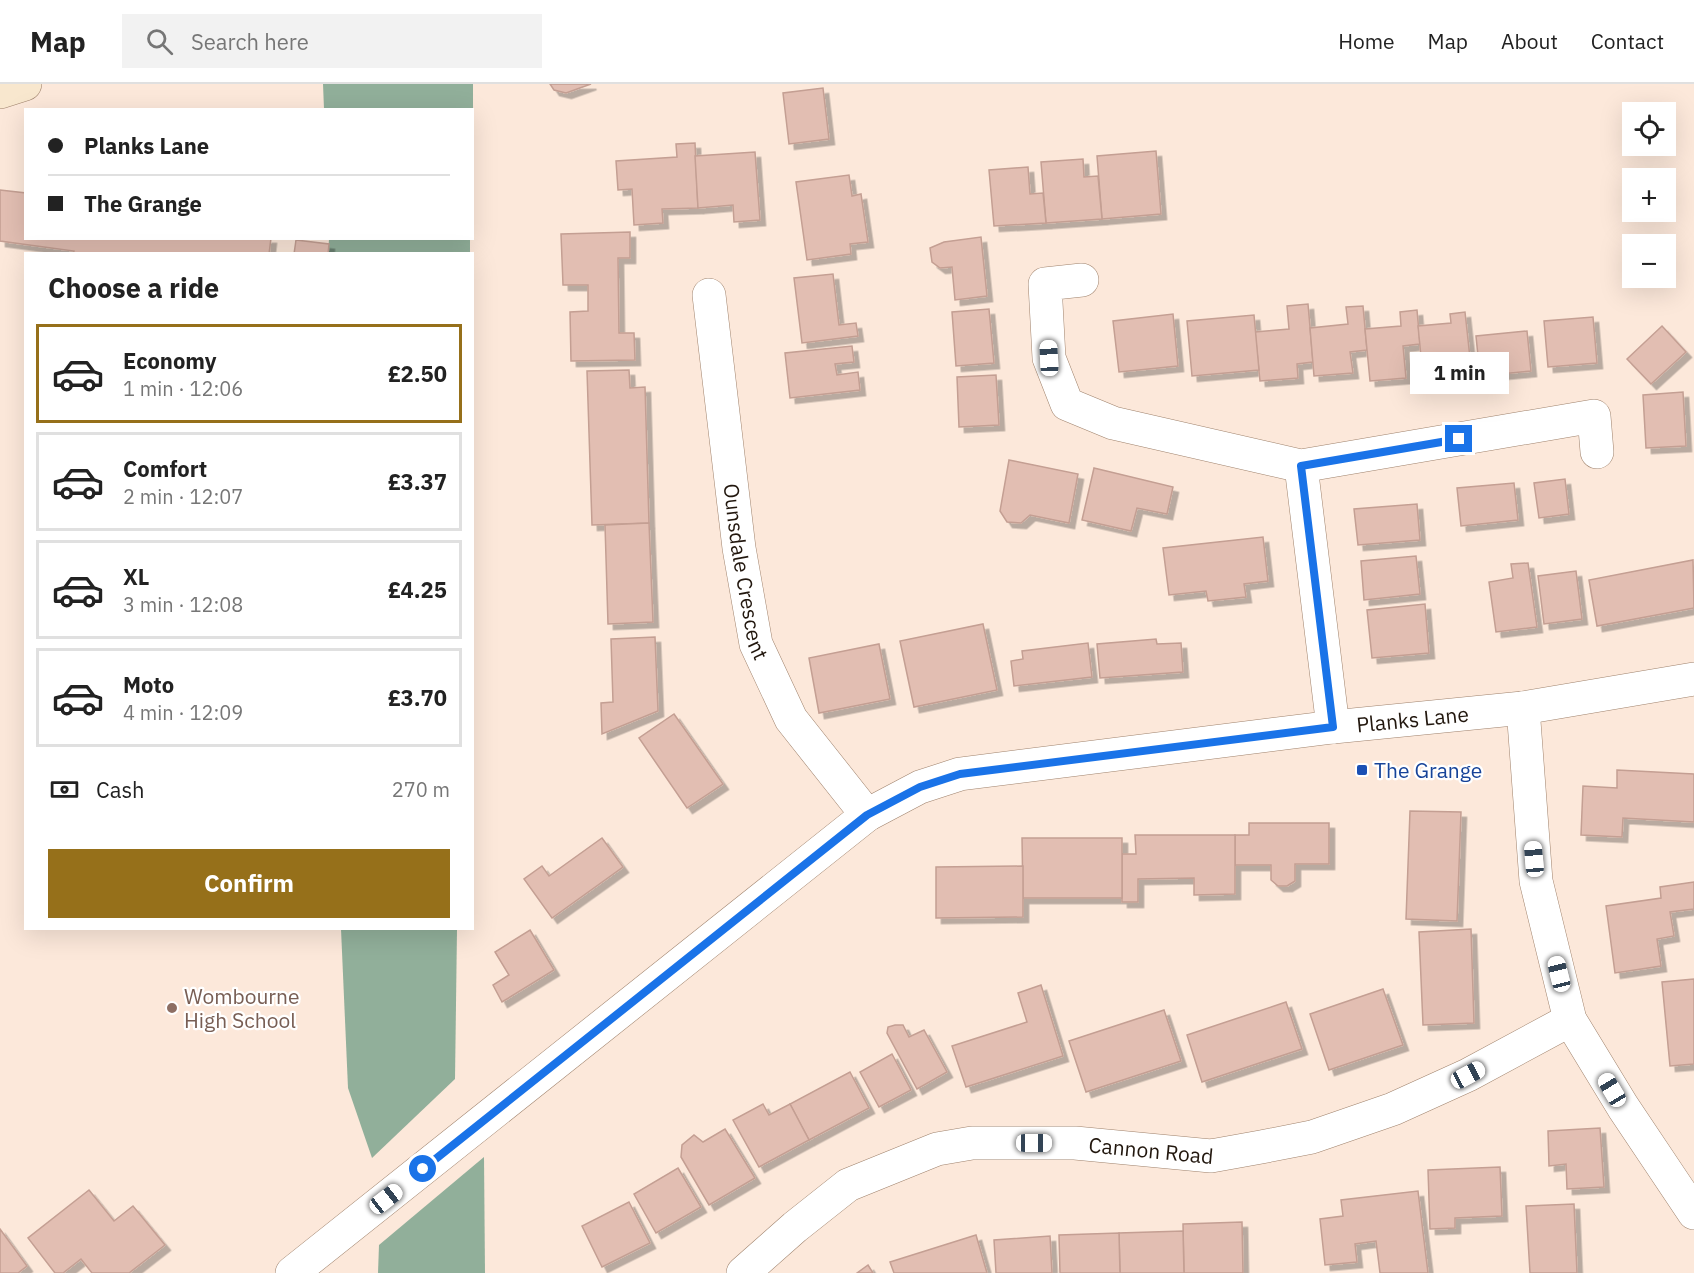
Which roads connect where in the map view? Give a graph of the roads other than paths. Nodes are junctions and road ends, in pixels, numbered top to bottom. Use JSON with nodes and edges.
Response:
{"nodes":[{"id":1,"x":24,"y":84,"type":"edge"},
{"id":2,"x":0,"y":92,"type":"edge"},
{"id":3,"x":1082,"y":280,"type":"dead end"},
{"id":4,"x":709,"y":295,"type":"dead end"},
{"id":5,"x":1597,"y":452,"type":"dead end"},
{"id":6,"x":1301,"y":466,"type":"junction"},
{"id":7,"x":1694,"y":679,"type":"edge"},
{"id":8,"x":1522,"y":708,"type":"junction"},
{"id":9,"x":1333,"y":727,"type":"junction"},
{"id":10,"x":867,"y":815,"type":"junction"},
{"id":11,"x":1570,"y":1020,"type":"junction"},
{"id":12,"x":1694,"y":1214,"type":"edge"},
{"id":13,"x":292,"y":1273,"type":"edge"},
{"id":14,"x":743,"y":1273,"type":"edge"}],
"edges":[{"from":1,"to":2,"type":"street"},
{"from":3,"to":6,"type":"street"},
{"from":4,"to":10,"type":"street","name":"Ounsdale Crescent"},
{"from":5,"to":6,"type":"street"},
{"from":6,"to":9,"type":"street"},
{"from":7,"to":8,"type":"street","name":"Planks Lane"},
{"from":8,"to":9,"type":"street","name":"Planks Lane"},
{"from":8,"to":11,"type":"street"},
{"from":9,"to":10,"type":"street","name":"Planks Lane"},
{"from":10,"to":13,"type":"street","name":"Planks Lane"},
{"from":11,"to":12,"type":"street"},
{"from":11,"to":14,"type":"street","name":"Cannon Road"}]}
